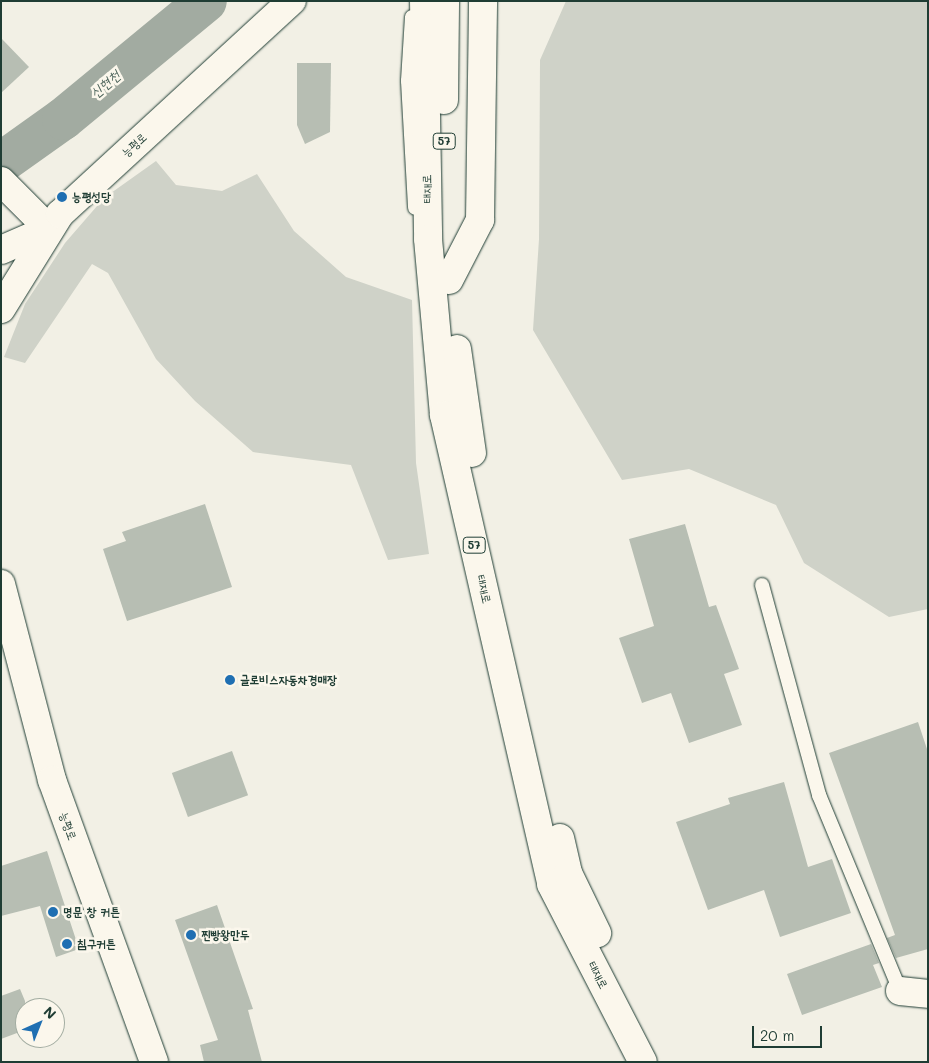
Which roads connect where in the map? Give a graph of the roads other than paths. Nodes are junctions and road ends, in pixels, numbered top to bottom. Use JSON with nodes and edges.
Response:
{"nodes":[{"id":1,"x":292,"y":1,"type":"edge"},
{"id":2,"x":413,"y":1,"type":"edge"},
{"id":3,"x":424,"y":1,"type":"edge"},
{"id":4,"x":445,"y":1,"type":"edge"},
{"id":5,"x":483,"y":1,"type":"edge"},
{"id":6,"x":1,"y":181,"type":"edge"},
{"id":7,"x":49,"y":230,"type":"junction"},
{"id":8,"x":1,"y":250,"type":"edge"},
{"id":9,"x":440,"y":282,"type":"junction"},
{"id":10,"x":1,"y":310,"type":"edge"},
{"id":11,"x":1,"y":584,"type":"edge"},
{"id":12,"x":762,"y":584,"type":"dead end"},
{"id":13,"x":900,"y":991,"type":"joint"},
{"id":14,"x":928,"y":994,"type":"edge"},
{"id":15,"x":154,"y":1062,"type":"edge"},
{"id":16,"x":643,"y":1062,"type":"edge"},
{"id":17,"x":660,"y":1062,"type":"edge"}],
"edges":[{"from":1,"to":7,"type":"main road","name":"능평로"},
{"from":2,"to":9,"type":"lane"},
{"from":3,"to":9,"type":"main road","name":"태재로","number":"57"},
{"from":4,"to":9,"type":"main road","name":"태재로","number":"57"},
{"from":5,"to":9,"type":"main road"},
{"from":6,"to":7,"type":"main road"},
{"from":7,"to":8,"type":"main road"},
{"from":7,"to":10,"type":"main road","name":"능평로"},
{"from":9,"to":16,"type":"main road","name":"태재로","number":"57"},
{"from":9,"to":17,"type":"main road","name":"태재로","number":"57"},
{"from":11,"to":15,"type":"main road","name":"능평로"},
{"from":12,"to":13,"type":"lane"},
{"from":13,"to":14,"type":"main road"}]}
